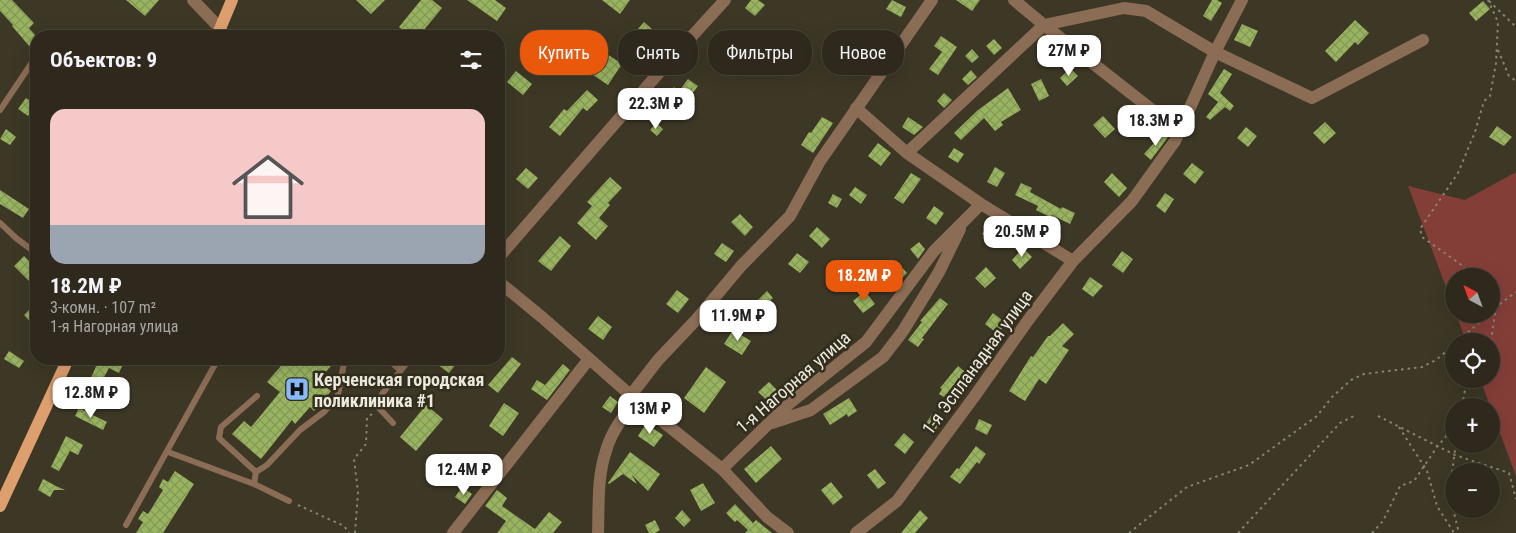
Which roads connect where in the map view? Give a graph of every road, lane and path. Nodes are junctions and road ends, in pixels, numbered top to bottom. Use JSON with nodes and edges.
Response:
{"nodes":[{"id":1,"x":193,"y":0,"type":"edge"},
{"id":2,"x":224,"y":0,"type":"edge"},
{"id":3,"x":232,"y":0,"type":"edge"},
{"id":4,"x":725,"y":0,"type":"edge"},
{"id":5,"x":932,"y":0,"type":"edge"},
{"id":6,"x":1014,"y":0,"type":"edge"},
{"id":7,"x":1242,"y":0,"type":"edge"},
{"id":8,"x":1488,"y":0,"type":"edge"},
{"id":9,"x":1044,"y":25,"type":"junction"},
{"id":10,"x":1516,"y":27,"type":"edge"},
{"id":11,"x":219,"y":30,"type":"edge"},
{"id":12,"x":220,"y":30,"type":"edge"},
{"id":13,"x":220,"y":30,"type":"edge"},
{"id":14,"x":1423,"y":40,"type":"dead end"},
{"id":15,"x":1497,"y":48,"type":"junction"},
{"id":16,"x":1215,"y":52,"type":"junction"},
{"id":17,"x":30,"y":65,"type":"edge"},
{"id":18,"x":1516,"y":81,"type":"edge"},
{"id":19,"x":856,"y":108,"type":"junction"},
{"id":20,"x":0,"y":110,"type":"edge"},
{"id":21,"x":1179,"y":131,"type":"junction"},
{"id":22,"x":907,"y":152,"type":"junction"},
{"id":23,"x":981,"y":204,"type":"junction"},
{"id":24,"x":963,"y":222,"type":"junction"},
{"id":25,"x":0,"y":223,"type":"edge"},
{"id":26,"x":30,"y":248,"type":"edge"},
{"id":27,"x":505,"y":250,"type":"edge"},
{"id":28,"x":1073,"y":261,"type":"junction"},
{"id":29,"x":1464,"y":268,"type":"edge"},
{"id":30,"x":505,"y":287,"type":"edge"},
{"id":31,"x":1516,"y":292,"type":"edge"},
{"id":32,"x":1500,"y":304,"type":"edge"},
{"id":33,"x":1479,"y":323,"type":"edge"},
{"id":34,"x":1467,"y":333,"type":"edge"},
{"id":35,"x":1445,"y":352,"type":"edge"},
{"id":36,"x":589,"y":359,"type":"junction"},
{"id":37,"x":58,"y":365,"type":"edge"},
{"id":38,"x":65,"y":365,"type":"edge"},
{"id":39,"x":215,"y":365,"type":"edge"},
{"id":40,"x":344,"y":365,"type":"edge"},
{"id":41,"x":395,"y":365,"type":"edge"},
{"id":42,"x":405,"y":365,"type":"edge"},
{"id":43,"x":400,"y":370,"type":"junction"},
{"id":44,"x":257,"y":396,"type":"dead end"},
{"id":45,"x":633,"y":398,"type":"junction"},
{"id":46,"x":1354,"y":416,"type":"dead end"},
{"id":47,"x":1378,"y":416,"type":"dead end"},
{"id":48,"x":368,"y":418,"type":"dead end"},
{"id":49,"x":393,"y":423,"type":"dead end"},
{"id":50,"x":768,"y":425,"type":"junction"},
{"id":51,"x":1399,"y":426,"type":"junction"},
{"id":52,"x":1445,"y":438,"type":"edge"},
{"id":53,"x":1437,"y":447,"type":"junction"},
{"id":54,"x":168,"y":452,"type":"junction"},
{"id":55,"x":1454,"y":454,"type":"junction"},
{"id":56,"x":1424,"y":466,"type":"junction"},
{"id":57,"x":722,"y":469,"type":"junction"},
{"id":58,"x":256,"y":472,"type":"junction"},
{"id":59,"x":254,"y":484,"type":"junction"},
{"id":60,"x":0,"y":489,"type":"edge"},
{"id":61,"x":1516,"y":498,"type":"edge"},
{"id":62,"x":289,"y":501,"type":"joint"},
{"id":63,"x":0,"y":506,"type":"edge"},
{"id":64,"x":126,"y":525,"type":"dead end"},
{"id":65,"x":349,"y":533,"type":"edge"},
{"id":66,"x":355,"y":533,"type":"edge"},
{"id":67,"x":453,"y":533,"type":"edge"},
{"id":68,"x":598,"y":533,"type":"edge"},
{"id":69,"x":788,"y":533,"type":"edge"},
{"id":70,"x":856,"y":533,"type":"edge"},
{"id":71,"x":1129,"y":533,"type":"edge"},
{"id":72,"x":1238,"y":533,"type":"edge"},
{"id":73,"x":1372,"y":533,"type":"edge"},
{"id":74,"x":1454,"y":533,"type":"edge"},
{"id":75,"x":1460,"y":533,"type":"edge"}],
"edges":[{"from":1,"to":11,"type":"street"},
{"from":2,"to":12,"type":"main road"},
{"from":3,"to":13,"type":"main road"},
{"from":4,"to":27,"type":"street"},
{"from":5,"to":19,"type":"street"},
{"from":6,"to":9,"type":"street"},
{"from":7,"to":16,"type":"street","name":"1-я Эспланадная улица"},
{"from":8,"to":10,"type":"path"},
{"from":8,"to":15,"type":"path"},
{"from":9,"to":16,"type":"street"},
{"from":9,"to":21,"type":"street"},
{"from":9,"to":22,"type":"street"},
{"from":14,"to":16,"type":"street"},
{"from":15,"to":18,"type":"path"},
{"from":15,"to":29,"type":"path"},
{"from":16,"to":21,"type":"street","name":"1-я Эспланадная улица"},
{"from":17,"to":20,"type":"lane"},
{"from":19,"to":22,"type":"street"},
{"from":19,"to":45,"type":"street"},
{"from":21,"to":28,"type":"street","name":"1-я Эспланадная улица"},
{"from":22,"to":23,"type":"street"},
{"from":23,"to":24,"type":"street","name":"1-я Нагорная улица"},
{"from":23,"to":28,"type":"street"},
{"from":24,"to":50,"type":"street","name":"1-я Нагорная улица"},
{"from":24,"to":50,"type":"street"},
{"from":25,"to":26,"type":"lane"},
{"from":28,"to":70,"type":"street","name":"1-я Эспланадная улица"},
{"from":30,"to":36,"type":"street"},
{"from":31,"to":32,"type":"path"},
{"from":33,"to":34,"type":"path"},
{"from":35,"to":71,"type":"path"},
{"from":36,"to":45,"type":"street"},
{"from":36,"to":67,"type":"street"},
{"from":37,"to":60,"type":"main road"},
{"from":38,"to":63,"type":"main road"},
{"from":39,"to":54,"type":"lane"},
{"from":40,"to":58,"type":"lane"},
{"from":41,"to":43,"type":"lane"},
{"from":42,"to":43,"type":"lane"},
{"from":43,"to":49,"type":"lane"},
{"from":44,"to":58,"type":"lane"},
{"from":45,"to":57,"type":"street"},
{"from":45,"to":68,"type":"street"},
{"from":46,"to":72,"type":"path"},
{"from":47,"to":51,"type":"path"},
{"from":48,"to":66,"type":"path"},
{"from":50,"to":57,"type":"street","name":"1-я Нагорная улица"},
{"from":51,"to":53,"type":"path"},
{"from":51,"to":56,"type":"path"},
{"from":52,"to":53,"type":"path"},
{"from":53,"to":55,"type":"path"},
{"from":53,"to":56,"type":"path"},
{"from":54,"to":59,"type":"lane"},
{"from":54,"to":64,"type":"lane"},
{"from":55,"to":61,"type":"path"},
{"from":55,"to":75,"type":"path"},
{"from":56,"to":73,"type":"path"},
{"from":56,"to":74,"type":"path"},
{"from":57,"to":69,"type":"street"},
{"from":58,"to":59,"type":"lane"},
{"from":59,"to":62,"type":"lane"},
{"from":62,"to":65,"type":"path"}]}
